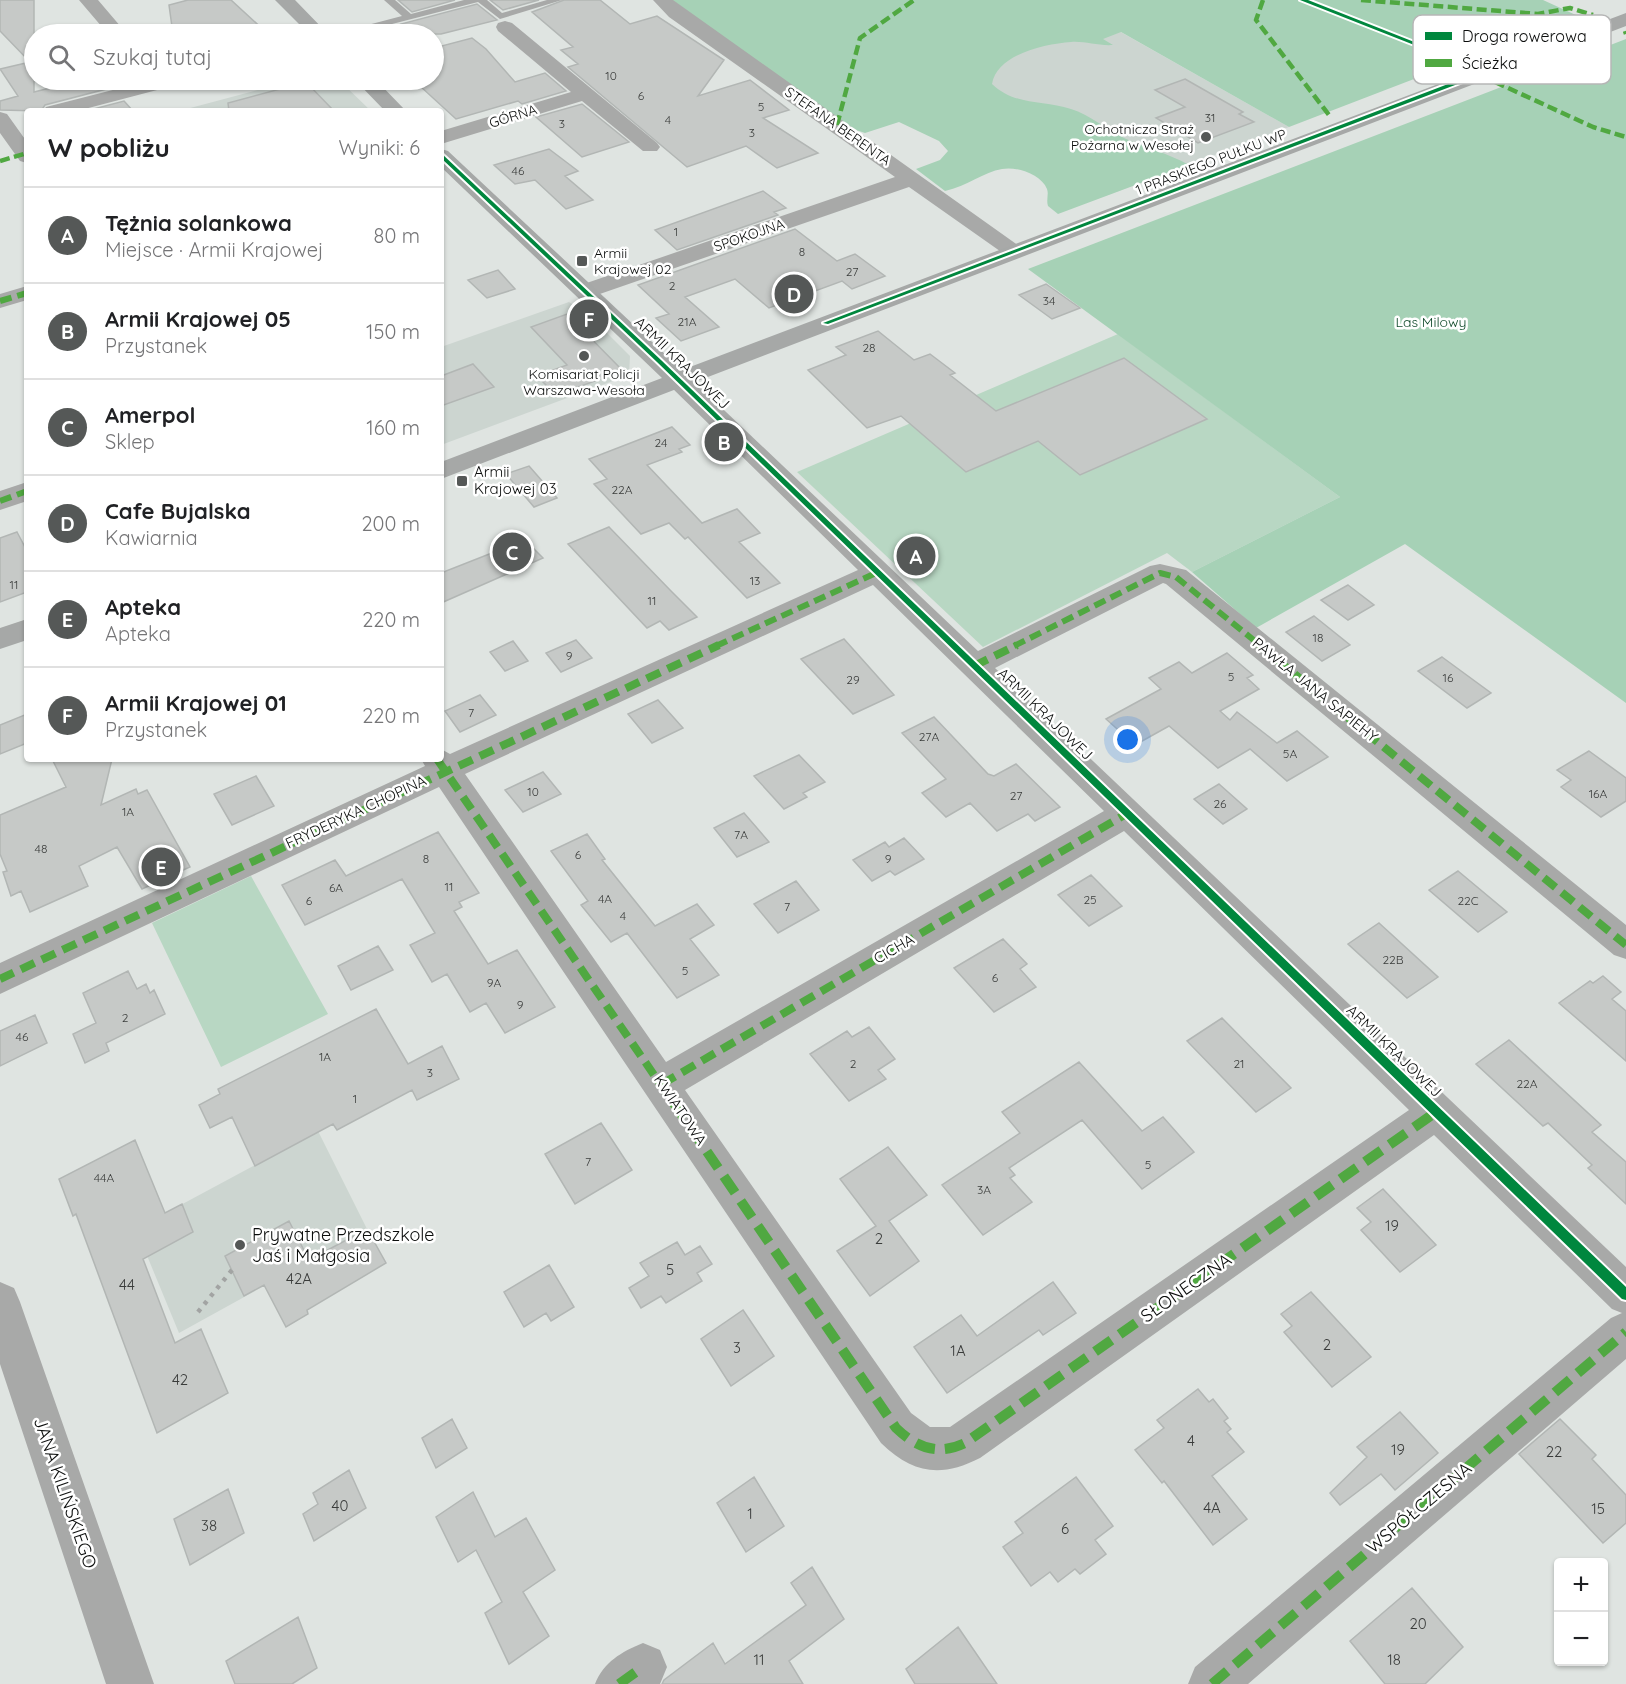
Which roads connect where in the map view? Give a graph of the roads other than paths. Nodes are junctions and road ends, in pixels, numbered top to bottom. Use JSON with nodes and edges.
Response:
{"nodes":[{"id":1,"x":88,"y":0,"type":"edge"},
{"id":2,"x":284,"y":0,"type":"edge"},
{"id":3,"x":389,"y":0,"type":"edge"},
{"id":4,"x":476,"y":0,"type":"edge"},
{"id":5,"x":481,"y":0,"type":"edge"},
{"id":6,"x":557,"y":0,"type":"edge"},
{"id":7,"x":662,"y":0,"type":"edge"},
{"id":8,"x":409,"y":18,"type":"junction"},
{"id":9,"x":109,"y":24,"type":"edge"},
{"id":10,"x":309,"y":24,"type":"edge"},
{"id":11,"x":385,"y":24,"type":"edge"},
{"id":12,"x":505,"y":27,"type":"dead end"},
{"id":13,"x":1452,"y":84,"type":"edge"},
{"id":14,"x":130,"y":90,"type":"edge"},
{"id":15,"x":374,"y":90,"type":"edge"},
{"id":16,"x":584,"y":94,"type":"junction"},
{"id":17,"x":64,"y":108,"type":"edge"},
{"id":18,"x":393,"y":108,"type":"edge"},
{"id":19,"x":24,"y":118,"type":"edge"},
{"id":20,"x":2,"y":121,"type":"edge"},
{"id":21,"x":444,"y":137,"type":"edge"},
{"id":22,"x":650,"y":147,"type":"dead end"},
{"id":23,"x":24,"y":153,"type":"edge"},
{"id":24,"x":24,"y":156,"type":"edge"},
{"id":25,"x":444,"y":158,"type":"edge"},
{"id":26,"x":0,"y":160,"type":"edge"},
{"id":27,"x":913,"y":178,"type":"junction"},
{"id":28,"x":1015,"y":251,"type":"junction"},
{"id":29,"x":586,"y":291,"type":"junction"},
{"id":30,"x":24,"y":294,"type":"edge"},
{"id":31,"x":0,"y":301,"type":"edge"},
{"id":32,"x":677,"y":379,"type":"junction"},
{"id":33,"x":444,"y":470,"type":"edge"},
{"id":34,"x":24,"y":492,"type":"edge"},
{"id":35,"x":0,"y":501,"type":"edge"},
{"id":36,"x":876,"y":573,"type":"junction"},
{"id":37,"x":24,"y":630,"type":"edge"},
{"id":38,"x":0,"y":639,"type":"edge"},
{"id":39,"x":974,"y":666,"type":"junction"},
{"id":40,"x":441,"y":764,"type":"edge"},
{"id":41,"x":1126,"y":814,"type":"junction"},
{"id":42,"x":1626,"y":945,"type":"edge"},
{"id":43,"x":0,"y":979,"type":"edge"},
{"id":44,"x":662,"y":1084,"type":"junction"},
{"id":45,"x":1436,"y":1112,"type":"junction"},
{"id":46,"x":1626,"y":1295,"type":"edge"},
{"id":47,"x":0,"y":1302,"type":"edge"},
{"id":48,"x":1626,"y":1332,"type":"edge"},
{"id":49,"x":932,"y":1450,"type":"joint"},
{"id":50,"x":130,"y":1684,"type":"edge"},
{"id":51,"x":1212,"y":1684,"type":"edge"}],
"edges":[{"from":1,"to":9,"type":"street"},
{"from":2,"to":10,"type":"street"},
{"from":3,"to":8,"type":"lane"},
{"from":4,"to":8,"type":"lane"},
{"from":5,"to":6,"type":"lane"},
{"from":7,"to":27,"type":"street","name":"STEFANA BERENTA"},
{"from":8,"to":11,"type":"lane"},
{"from":12,"to":16,"type":"street"},
{"from":13,"to":28,"type":"street","name":"1 PRASKIEGO PUŁKU WP"},
{"from":14,"to":17,"type":"street"},
{"from":15,"to":18,"type":"street"},
{"from":16,"to":21,"type":"street","name":"GÓRNA"},
{"from":16,"to":22,"type":"street"},
{"from":19,"to":20,"type":"street"},
{"from":20,"to":23,"type":"street"},
{"from":24,"to":26,"type":"street"},
{"from":25,"to":29,"type":"street","name":"ARMII KRAJOWEJ"},
{"from":27,"to":28,"type":"street","name":"STEFANA BERENTA"},
{"from":27,"to":29,"type":"street","name":"SPOKOJNA"},
{"from":28,"to":32,"type":"street","name":"1 PRASKIEGO PUŁKU WP"},
{"from":29,"to":32,"type":"street","name":"ARMII KRAJOWEJ"},
{"from":30,"to":31,"type":"street"},
{"from":32,"to":33,"type":"street","name":"1 PRASKIEGO PUŁKU WP"},
{"from":32,"to":36,"type":"street","name":"ARMII KRAJOWEJ"},
{"from":34,"to":35,"type":"street"},
{"from":36,"to":39,"type":"street","name":"ARMII KRAJOWEJ"},
{"from":36,"to":40,"type":"street","name":"FRYDERYKA CHOPINA"},
{"from":37,"to":38,"type":"street"},
{"from":39,"to":41,"type":"street","name":"ARMII KRAJOWEJ"},
{"from":39,"to":42,"type":"street","name":"PAWŁA JANA SAPIEHY"},
{"from":40,"to":43,"type":"street","name":"FRYDERYKA CHOPINA"},
{"from":40,"to":44,"type":"street","name":"KWIATOWA"},
{"from":41,"to":44,"type":"street","name":"CICHA"},
{"from":41,"to":45,"type":"street","name":"ARMII KRAJOWEJ"},
{"from":44,"to":49,"type":"street","name":"KWIATOWA"},
{"from":45,"to":46,"type":"street","name":"ARMII KRAJOWEJ"},
{"from":45,"to":49,"type":"street","name":"SŁONECZNA"},
{"from":47,"to":50,"type":"street","name":"JANA KILIŃSKIEGO"},
{"from":48,"to":51,"type":"street","name":"WSPÓŁCZESNA"}]}
